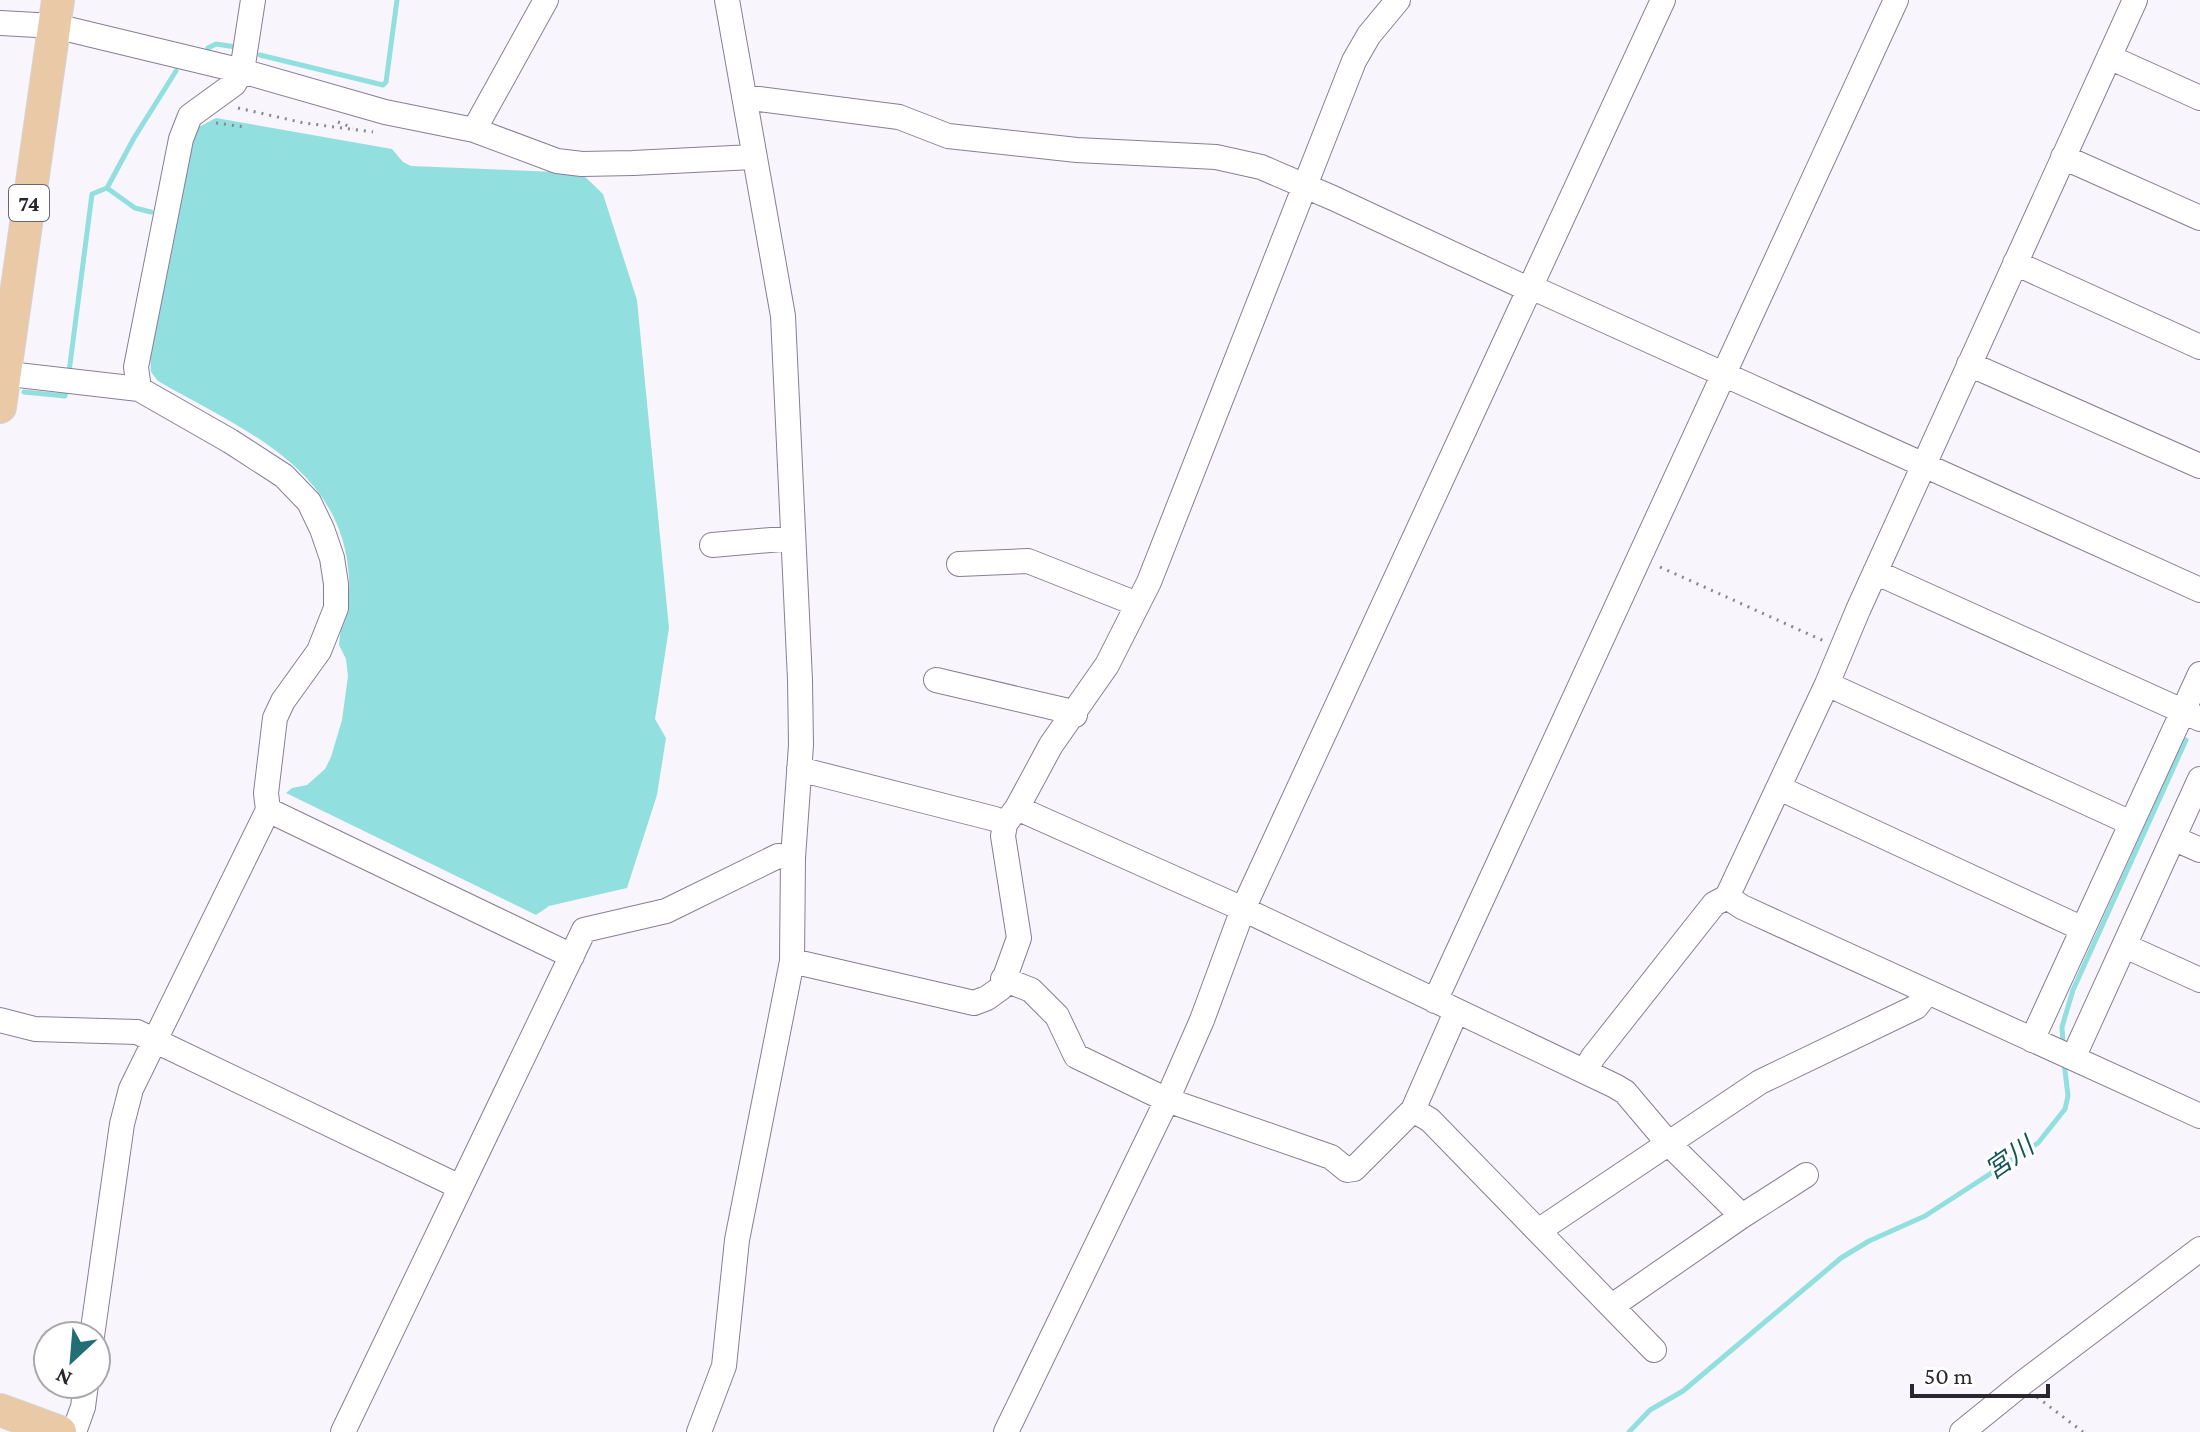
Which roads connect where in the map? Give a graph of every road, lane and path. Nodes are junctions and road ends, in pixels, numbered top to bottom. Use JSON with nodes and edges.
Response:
{"nodes":[{"id":1,"x":253,"y":0,"type":"edge"},
{"id":2,"x":546,"y":0,"type":"edge"},
{"id":3,"x":727,"y":0,"type":"edge"},
{"id":4,"x":1398,"y":0,"type":"edge"},
{"id":5,"x":1663,"y":0,"type":"edge"},
{"id":6,"x":1896,"y":0,"type":"edge"},
{"id":7,"x":2135,"y":0,"type":"edge"},
{"id":8,"x":57,"y":13,"type":"edge"},
{"id":9,"x":0,"y":23,"type":"edge"},
{"id":10,"x":2109,"y":57,"type":"junction"},
{"id":11,"x":242,"y":71,"type":"junction"},
{"id":12,"x":744,"y":97,"type":"junction"},
{"id":13,"x":2200,"y":98,"type":"edge"},
{"id":14,"x":474,"y":130,"type":"junction"},
{"id":15,"x":753,"y":157,"type":"junction"},
{"id":16,"x":2063,"y":157,"type":"junction"},
{"id":17,"x":1306,"y":185,"type":"junction"},
{"id":18,"x":2200,"y":218,"type":"edge"},
{"id":19,"x":2015,"y":263,"type":"junction"},
{"id":20,"x":1528,"y":289,"type":"junction"},
{"id":21,"x":2200,"y":347,"type":"edge"},
{"id":22,"x":1969,"y":364,"type":"junction"},
{"id":23,"x":2,"y":373,"type":"edge"},
{"id":24,"x":1722,"y":373,"type":"junction"},
{"id":25,"x":139,"y":389,"type":"junction"},
{"id":26,"x":0,"y":407,"type":"edge"},
{"id":27,"x":1924,"y":464,"type":"junction"},
{"id":28,"x":2200,"y":466,"type":"edge"},
{"id":29,"x":793,"y":538,"type":"junction"},
{"id":30,"x":712,"y":545,"type":"dead end"},
{"id":31,"x":1638,"y":558,"type":"junction"},
{"id":32,"x":959,"y":564,"type":"dead end"},
{"id":33,"x":1875,"y":572,"type":"junction"},
{"id":34,"x":2200,"y":590,"type":"edge"},
{"id":35,"x":1137,"y":604,"type":"junction"},
{"id":36,"x":1841,"y":649,"type":"junction"},
{"id":37,"x":2200,"y":674,"type":"edge"},
{"id":38,"x":936,"y":680,"type":"dead end"},
{"id":39,"x":1827,"y":684,"type":"junction"},
{"id":40,"x":1075,"y":715,"type":"junction"},
{"id":41,"x":2191,"y":716,"type":"edge"},
{"id":42,"x":799,"y":769,"type":"junction"},
{"id":43,"x":2200,"y":779,"type":"edge"},
{"id":44,"x":1779,"y":788,"type":"junction"},
{"id":45,"x":268,"y":810,"type":"junction"},
{"id":46,"x":1011,"y":816,"type":"junction"},
{"id":47,"x":2131,"y":823,"type":"junction"},
{"id":48,"x":2173,"y":838,"type":"junction"},
{"id":49,"x":2200,"y":850,"type":"edge"},
{"id":50,"x":793,"y":858,"type":"junction"},
{"id":51,"x":1727,"y":897,"type":"junction"},
{"id":52,"x":1243,"y":909,"type":"junction"},
{"id":53,"x":2083,"y":929,"type":"junction"},
{"id":54,"x":2125,"y":946,"type":"junction"},
{"id":55,"x":572,"y":956,"type":"junction"},
{"id":56,"x":792,"y":961,"type":"junction"},
{"id":57,"x":1003,"y":979,"type":"junction"},
{"id":58,"x":2200,"y":980,"type":"edge"},
{"id":59,"x":1928,"y":992,"type":"junction"},
{"id":60,"x":1446,"y":1006,"type":"junction"},
{"id":61,"x":0,"y":1020,"type":"edge"},
{"id":62,"x":155,"y":1040,"type":"junction"},
{"id":63,"x":2032,"y":1040,"type":"junction"},
{"id":64,"x":2073,"y":1058,"type":"junction"},
{"id":65,"x":1585,"y":1071,"type":"junction"},
{"id":66,"x":1167,"y":1100,"type":"junction"},
{"id":67,"x":1413,"y":1110,"type":"junction"},
{"id":68,"x":2200,"y":1116,"type":"edge"},
{"id":69,"x":1669,"y":1144,"type":"junction"},
{"id":70,"x":1806,"y":1175,"type":"dead end"},
{"id":71,"x":460,"y":1187,"type":"junction"},
{"id":72,"x":1742,"y":1216,"type":"junction"},
{"id":73,"x":1540,"y":1233,"type":"junction"},
{"id":74,"x":2200,"y":1249,"type":"edge"},
{"id":75,"x":1612,"y":1306,"type":"junction"},
{"id":76,"x":94,"y":1320,"type":"edge"},
{"id":77,"x":1654,"y":1350,"type":"dead end"},
{"id":78,"x":2024,"y":1382,"type":"junction"},
{"id":79,"x":84,"y":1400,"type":"edge"},
{"id":80,"x":0,"y":1410,"type":"edge"},
{"id":81,"x":60,"y":1432,"type":"edge"},
{"id":82,"x":74,"y":1432,"type":"edge"},
{"id":83,"x":343,"y":1432,"type":"edge"},
{"id":84,"x":699,"y":1432,"type":"edge"},
{"id":85,"x":1006,"y":1432,"type":"edge"},
{"id":86,"x":1962,"y":1432,"type":"edge"},
{"id":87,"x":2083,"y":1432,"type":"edge"}],
"edges":[{"from":1,"to":11,"type":"street"},
{"from":2,"to":14,"type":"street"},
{"from":3,"to":12,"type":"street"},
{"from":4,"to":17,"type":"street"},
{"from":5,"to":20,"type":"street"},
{"from":6,"to":24,"type":"street"},
{"from":7,"to":10,"type":"street"},
{"from":8,"to":9,"type":"street"},
{"from":8,"to":11,"type":"street"},
{"from":8,"to":23,"type":"main road","number":"74"},
{"from":10,"to":13,"type":"street"},
{"from":10,"to":16,"type":"street"},
{"from":11,"to":14,"type":"street"},
{"from":11,"to":25,"type":"street"},
{"from":12,"to":15,"type":"street"},
{"from":12,"to":17,"type":"street"},
{"from":14,"to":15,"type":"street"},
{"from":15,"to":29,"type":"street"},
{"from":16,"to":18,"type":"street"},
{"from":16,"to":19,"type":"street"},
{"from":17,"to":20,"type":"street"},
{"from":17,"to":35,"type":"street"},
{"from":19,"to":21,"type":"street"},
{"from":19,"to":22,"type":"street"},
{"from":20,"to":24,"type":"street"},
{"from":20,"to":52,"type":"street"},
{"from":22,"to":27,"type":"street"},
{"from":22,"to":28,"type":"street"},
{"from":23,"to":25,"type":"street"},
{"from":23,"to":26,"type":"main road","number":"74"},
{"from":24,"to":27,"type":"street"},
{"from":24,"to":31,"type":"street"},
{"from":25,"to":45,"type":"street"},
{"from":27,"to":33,"type":"street"},
{"from":27,"to":34,"type":"street"},
{"from":29,"to":30,"type":"street"},
{"from":29,"to":42,"type":"street"},
{"from":31,"to":36,"type":"path"},
{"from":31,"to":60,"type":"street"},
{"from":32,"to":35,"type":"street"},
{"from":33,"to":36,"type":"street"},
{"from":33,"to":41,"type":"street"},
{"from":35,"to":40,"type":"street"},
{"from":36,"to":39,"type":"street"},
{"from":37,"to":41,"type":"street"},
{"from":38,"to":40,"type":"street"},
{"from":39,"to":44,"type":"street"},
{"from":39,"to":47,"type":"street"},
{"from":40,"to":46,"type":"street"},
{"from":41,"to":47,"type":"street"},
{"from":42,"to":46,"type":"street"},
{"from":42,"to":50,"type":"street"},
{"from":43,"to":48,"type":"street"},
{"from":44,"to":51,"type":"street"},
{"from":44,"to":53,"type":"street"},
{"from":45,"to":55,"type":"street"},
{"from":45,"to":62,"type":"street"},
{"from":46,"to":52,"type":"street"},
{"from":46,"to":57,"type":"street"},
{"from":47,"to":53,"type":"street"},
{"from":48,"to":49,"type":"street"},
{"from":48,"to":54,"type":"street"},
{"from":50,"to":55,"type":"street"},
{"from":50,"to":56,"type":"street"},
{"from":51,"to":59,"type":"street"},
{"from":51,"to":65,"type":"street"},
{"from":52,"to":60,"type":"street"},
{"from":52,"to":66,"type":"street"},
{"from":53,"to":63,"type":"street"},
{"from":54,"to":58,"type":"street"},
{"from":54,"to":64,"type":"street"},
{"from":55,"to":71,"type":"street"},
{"from":56,"to":57,"type":"street"},
{"from":56,"to":84,"type":"street"},
{"from":57,"to":66,"type":"street"},
{"from":59,"to":63,"type":"street"},
{"from":59,"to":69,"type":"street"},
{"from":60,"to":65,"type":"street"},
{"from":60,"to":67,"type":"street"},
{"from":61,"to":62,"type":"street"},
{"from":62,"to":71,"type":"street"},
{"from":62,"to":76,"type":"street"},
{"from":63,"to":64,"type":"street"},
{"from":64,"to":68,"type":"street"},
{"from":65,"to":69,"type":"street"},
{"from":66,"to":67,"type":"street"},
{"from":66,"to":85,"type":"street"},
{"from":67,"to":73,"type":"street"},
{"from":69,"to":72,"type":"street"},
{"from":69,"to":73,"type":"street"},
{"from":70,"to":72,"type":"street"},
{"from":71,"to":83,"type":"street"},
{"from":72,"to":75,"type":"street"},
{"from":73,"to":75,"type":"street"},
{"from":74,"to":78,"type":"street"},
{"from":75,"to":77,"type":"street"},
{"from":78,"to":86,"type":"street"},
{"from":78,"to":87,"type":"path"},
{"from":79,"to":82,"type":"street"},
{"from":80,"to":81,"type":"main road"}]}
